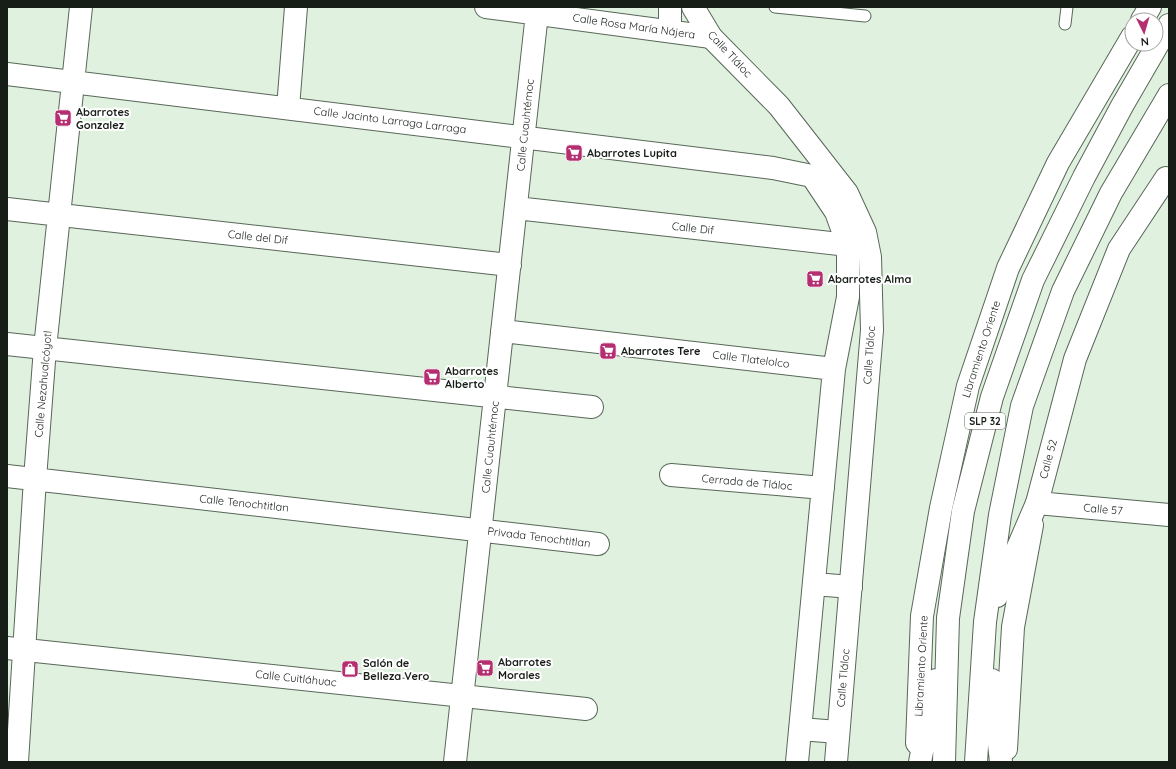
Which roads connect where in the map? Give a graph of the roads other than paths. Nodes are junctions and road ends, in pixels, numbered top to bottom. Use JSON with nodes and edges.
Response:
{"nodes":[{"id":1,"x":80,"y":7,"type":"edge"},
{"id":2,"x":296,"y":7,"type":"edge"},
{"id":3,"x":486,"y":7,"type":"edge"},
{"id":4,"x":670,"y":7,"type":"edge"},
{"id":5,"x":693,"y":7,"type":"edge"},
{"id":6,"x":775,"y":7,"type":"edge"},
{"id":7,"x":1067,"y":7,"type":"edge"},
{"id":8,"x":537,"y":13,"type":"junction"},
{"id":9,"x":865,"y":16,"type":"dead end"},
{"id":10,"x":1065,"y":24,"type":"dead end"},
{"id":11,"x":1169,"y":26,"type":"edge"},
{"id":12,"x":670,"y":30,"type":"junction"},
{"id":13,"x":711,"y":36,"type":"junction"},
{"id":14,"x":1124,"y":51,"type":"edge"},
{"id":15,"x":7,"y":74,"type":"edge"},
{"id":16,"x":73,"y":82,"type":"junction"},
{"id":17,"x":1169,"y":95,"type":"edge"},
{"id":18,"x":288,"y":108,"type":"junction"},
{"id":19,"x":1161,"y":115,"type":"edge"},
{"id":20,"x":524,"y":137,"type":"junction"},
{"id":21,"x":1166,"y":178,"type":"dead end"},
{"id":22,"x":516,"y":208,"type":"junction"},
{"id":23,"x":7,"y":209,"type":"edge"},
{"id":24,"x":60,"y":215,"type":"junction"},
{"id":25,"x":865,"y":232,"type":"junction"},
{"id":26,"x":848,"y":245,"type":"junction"},
{"id":27,"x":510,"y":265,"type":"junction"},
{"id":28,"x":502,"y":331,"type":"junction"},
{"id":29,"x":7,"y":344,"type":"edge"},
{"id":30,"x":45,"y":348,"type":"junction"},
{"id":31,"x":834,"y":369,"type":"junction"},
{"id":32,"x":495,"y":396,"type":"junction"},
{"id":33,"x":592,"y":407,"type":"dead end"},
{"id":34,"x":671,"y":475,"type":"dead end"},
{"id":35,"x":7,"y":476,"type":"edge"},
{"id":36,"x":35,"y":480,"type":"junction"},
{"id":37,"x":823,"y":488,"type":"junction"},
{"id":38,"x":1036,"y":503,"type":"junction"},
{"id":39,"x":1169,"y":515,"type":"edge"},
{"id":40,"x":480,"y":530,"type":"junction"},
{"id":41,"x":598,"y":544,"type":"dead end"},
{"id":42,"x":814,"y":584,"type":"junction"},
{"id":43,"x":851,"y":586,"type":"junction"},
{"id":44,"x":948,"y":618,"type":"junction"},
{"id":45,"x":985,"y":622,"type":"junction"},
{"id":46,"x":16,"y":649,"type":"edge"},
{"id":47,"x":462,"y":696,"type":"junction"},
{"id":48,"x":586,"y":709,"type":"dead end"},
{"id":49,"x":800,"y":729,"type":"junction"},
{"id":50,"x":838,"y":732,"type":"junction"},
{"id":51,"x":17,"y":762,"type":"edge"},
{"id":52,"x":455,"y":762,"type":"edge"},
{"id":53,"x":797,"y":762,"type":"edge"},
{"id":54,"x":836,"y":762,"type":"edge"},
{"id":55,"x":916,"y":762,"type":"edge"},
{"id":56,"x":920,"y":762,"type":"edge"},
{"id":57,"x":944,"y":762,"type":"edge"},
{"id":58,"x":976,"y":762,"type":"edge"},
{"id":59,"x":1001,"y":762,"type":"edge"},
{"id":60,"x":1005,"y":762,"type":"edge"}],
"edges":[{"from":1,"to":16,"type":"main road","name":"Calle Nezahualcóyotl"},
{"from":2,"to":18,"type":"main road"},
{"from":3,"to":8,"type":"main road","name":"Calle Rosa María Nájera"},
{"from":4,"to":12,"type":"main road"},
{"from":5,"to":13,"type":"main road","name":"Calle Tláloc"},
{"from":6,"to":9,"type":"lane"},
{"from":7,"to":10,"type":"lane"},
{"from":8,"to":12,"type":"main road","name":"Calle Rosa María Nájera"},
{"from":8,"to":20,"type":"main road","name":"Calle Cuauhtémoc"},
{"from":11,"to":44,"type":"main road","number":"SLP 32"},
{"from":12,"to":13,"type":"main road","name":"Calle Rosa María Nájera"},
{"from":13,"to":25,"type":"main road","name":"Calle Tláloc"},
{"from":14,"to":55,"type":"main road","name":"Libramiento Oriente"},
{"from":15,"to":16,"type":"main road","name":"Calle Jacinto Larraga Larraga"},
{"from":16,"to":18,"type":"main road","name":"Calle Jacinto Larraga Larraga"},
{"from":16,"to":24,"type":"main road","name":"Calle Nezahualcóyotl"},
{"from":17,"to":19,"type":"main road","number":"SLP 32"},
{"from":18,"to":20,"type":"main road","name":"Calle Jacinto Larraga Larraga"},
{"from":19,"to":45,"type":"main road","number":"SLP 32"},
{"from":20,"to":22,"type":"main road","name":"Calle Cuauhtémoc"},
{"from":20,"to":26,"type":"main road","name":"Calle Jacinto Larraga Larraga"},
{"from":21,"to":38,"type":"main road","name":"Calle 52"},
{"from":22,"to":26,"type":"main road","name":"Calle Dif"},
{"from":22,"to":27,"type":"main road","name":"Calle Cuauhtémoc"},
{"from":23,"to":24,"type":"main road","name":"Calle del Dif"},
{"from":24,"to":27,"type":"main road","name":"Calle del Dif"},
{"from":24,"to":30,"type":"main road","name":"Calle Nezahualcóyotl"},
{"from":25,"to":26,"type":"main road"},
{"from":25,"to":43,"type":"main road","name":"Calle Tláloc"},
{"from":26,"to":31,"type":"main road"},
{"from":27,"to":28,"type":"main road","name":"Calle Cuauhtémoc"},
{"from":28,"to":31,"type":"main road","name":"Calle Tlatelolco"},
{"from":28,"to":32,"type":"main road","name":"Calle Cuauhtémoc"},
{"from":29,"to":30,"type":"main road"},
{"from":30,"to":32,"type":"main road"},
{"from":30,"to":36,"type":"main road","name":"Calle Nezahualcóyotl"},
{"from":31,"to":37,"type":"main road"},
{"from":32,"to":33,"type":"main road"},
{"from":32,"to":40,"type":"main road","name":"Calle Cuauhtémoc"},
{"from":34,"to":37,"type":"main road","name":"Cerrada de Tláloc"},
{"from":35,"to":36,"type":"main road","name":"Calle Tenochtitlan"},
{"from":36,"to":40,"type":"main road","name":"Calle Tenochtitlan"},
{"from":36,"to":46,"type":"main road","name":"Calle Nezahualcóyotl"},
{"from":37,"to":42,"type":"main road"},
{"from":38,"to":39,"type":"main road","name":"Calle 57"},
{"from":38,"to":45,"type":"main road"},
{"from":38,"to":60,"type":"main road","name":"Calle 52"},
{"from":40,"to":41,"type":"main road","name":"Privada Tenochtitlan"},
{"from":40,"to":47,"type":"main road","name":"Calle Cuauhtémoc"},
{"from":42,"to":43,"type":"main road"},
{"from":42,"to":49,"type":"main road"},
{"from":43,"to":50,"type":"main road","name":"Calle Tláloc"},
{"from":44,"to":56,"type":"main road"},
{"from":44,"to":57,"type":"main road","number":"SLP 32"},
{"from":45,"to":58,"type":"main road","number":"SLP 32"},
{"from":45,"to":59,"type":"main road"},
{"from":46,"to":47,"type":"main road","name":"Calle Cuitláhuac"},
{"from":46,"to":51,"type":"main road","name":"Calle Nezahualcóyotl"},
{"from":47,"to":48,"type":"main road","name":"Calle Cuitláhuac"},
{"from":47,"to":52,"type":"main road","name":"Calle Cuauhtémoc"},
{"from":49,"to":50,"type":"main road"},
{"from":49,"to":53,"type":"main road"},
{"from":50,"to":54,"type":"main road","name":"Calle Tláloc"}]}
